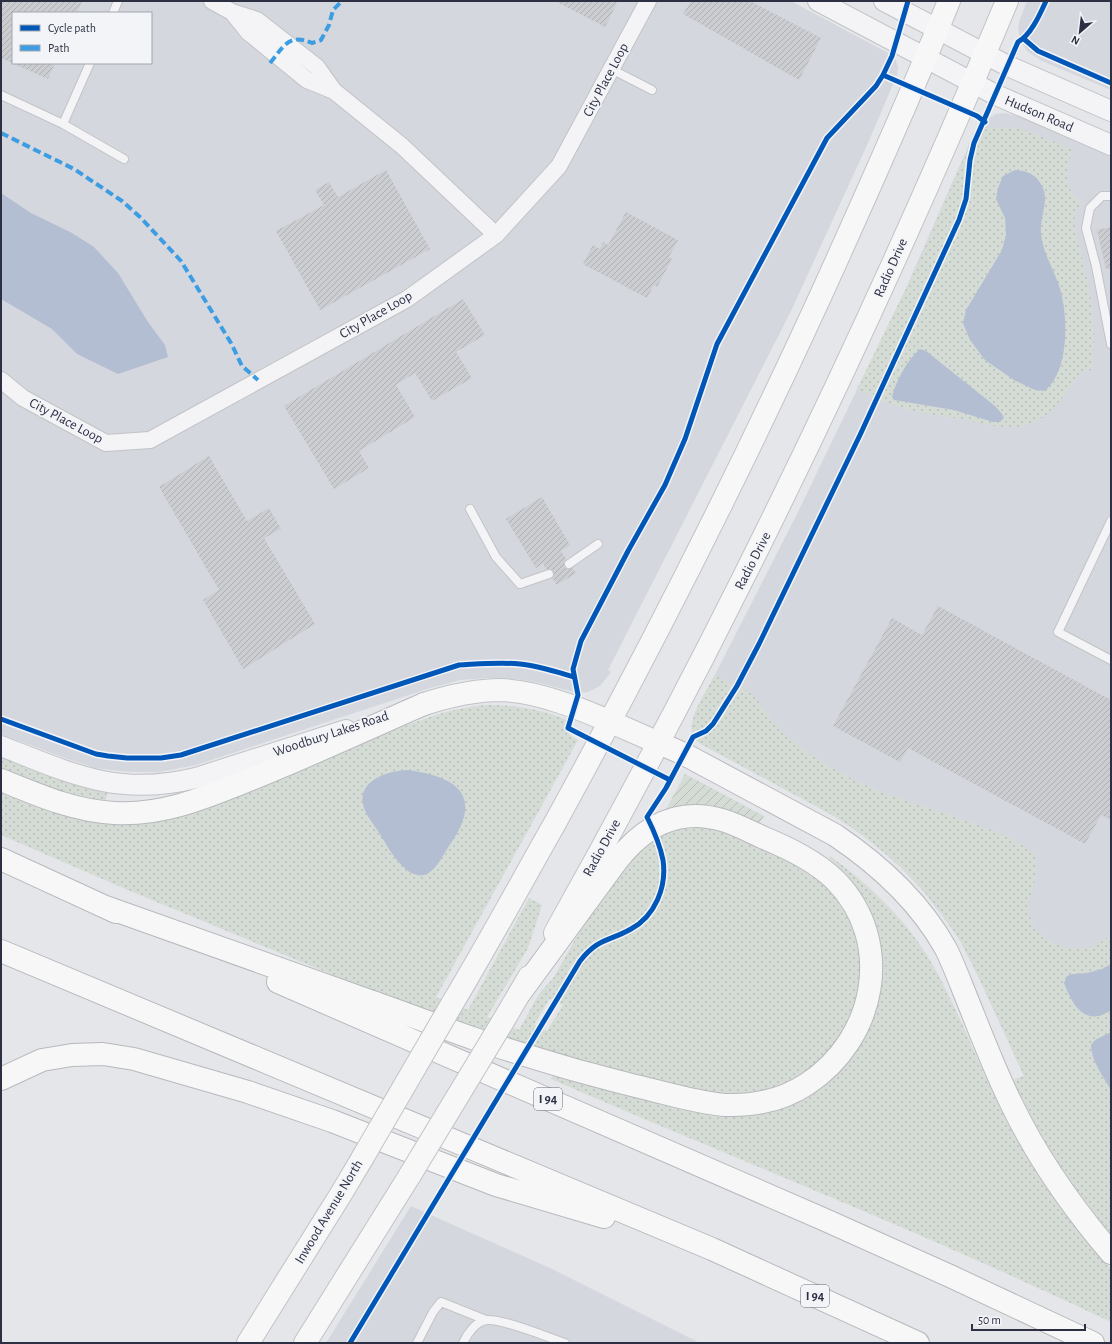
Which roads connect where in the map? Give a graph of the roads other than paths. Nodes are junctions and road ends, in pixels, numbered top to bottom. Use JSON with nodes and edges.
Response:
{"nodes":[{"id":1,"x":118,"y":1,"type":"edge"},
{"id":2,"x":212,"y":1,"type":"edge"},
{"id":3,"x":648,"y":1,"type":"edge"},
{"id":4,"x":818,"y":1,"type":"edge"},
{"id":5,"x":884,"y":1,"type":"edge"},
{"id":6,"x":949,"y":1,"type":"edge"},
{"id":7,"x":1007,"y":1,"type":"edge"},
{"id":8,"x":113,"y":12,"type":"edge"},
{"id":9,"x":937,"y":29,"type":"junction"},
{"id":10,"x":984,"y":54,"type":"junction"},
{"id":11,"x":925,"y":58,"type":"junction"},
{"id":12,"x":90,"y":64,"type":"edge"},
{"id":13,"x":611,"y":69,"type":"junction"},
{"id":14,"x":972,"y":82,"type":"junction"},
{"id":15,"x":652,"y":90,"type":"dead end"},
{"id":16,"x":1,"y":95,"type":"edge"},
{"id":17,"x":1111,"y":111,"type":"edge"},
{"id":18,"x":63,"y":124,"type":"junction"},
{"id":19,"x":1111,"y":145,"type":"edge"},
{"id":20,"x":124,"y":159,"type":"dead end"},
{"id":21,"x":1111,"y":196,"type":"edge"},
{"id":22,"x":496,"y":235,"type":"junction"},
{"id":23,"x":1111,"y":344,"type":"edge"},
{"id":24,"x":1,"y":380,"type":"edge"},
{"id":25,"x":470,"y":509,"type":"dead end"},
{"id":26,"x":1111,"y":521,"type":"edge"},
{"id":27,"x":598,"y":544,"type":"dead end"},
{"id":28,"x":569,"y":564,"type":"dead end"},
{"id":29,"x":549,"y":574,"type":"dead end"},
{"id":30,"x":1111,"y":660,"type":"edge"},
{"id":31,"x":424,"y":704,"type":"junction"},
{"id":32,"x":610,"y":722,"type":"junction"},
{"id":33,"x":659,"y":743,"type":"junction"},
{"id":34,"x":1,"y":746,"type":"edge"},
{"id":35,"x":1,"y":780,"type":"edge"},
{"id":36,"x":1,"y":859,"type":"edge"},
{"id":37,"x":103,"y":906,"type":"junction"},
{"id":38,"x":1,"y":951,"type":"edge"},
{"id":39,"x":520,"y":993,"type":"junction"},
{"id":40,"x":1,"y":1079,"type":"edge"},
{"id":41,"x":712,"y":1249,"type":"junction"},
{"id":42,"x":1111,"y":1253,"type":"edge"},
{"id":43,"x":486,"y":1320,"type":"junction"},
{"id":44,"x":248,"y":1343,"type":"edge"},
{"id":45,"x":305,"y":1343,"type":"edge"},
{"id":46,"x":417,"y":1343,"type":"edge"},
{"id":47,"x":463,"y":1343,"type":"edge"},
{"id":48,"x":565,"y":1343,"type":"edge"},
{"id":49,"x":918,"y":1343,"type":"edge"},
{"id":50,"x":1093,"y":1343,"type":"edge"}],
"edges":[{"from":1,"to":8,"type":"lane"},
{"from":2,"to":22,"type":"street"},
{"from":3,"to":13,"type":"street","name":"City Place Loop"},
{"from":4,"to":11,"type":"street","name":"Hudson Road"},
{"from":5,"to":9,"type":"street"},
{"from":6,"to":9,"type":"main road"},
{"from":7,"to":10,"type":"main road","name":"Radio Drive"},
{"from":9,"to":10,"type":"street"},
{"from":9,"to":11,"type":"main road"},
{"from":10,"to":14,"type":"main road","name":"Radio Drive"},
{"from":10,"to":17,"type":"street"},
{"from":11,"to":14,"type":"street","name":"Hudson Road"},
{"from":11,"to":32,"type":"main road"},
{"from":12,"to":18,"type":"lane"},
{"from":13,"to":15,"type":"lane"},
{"from":13,"to":22,"type":"street","name":"City Place Loop"},
{"from":14,"to":19,"type":"street","name":"Hudson Road"},
{"from":14,"to":33,"type":"main road","name":"Radio Drive"},
{"from":16,"to":18,"type":"lane"},
{"from":18,"to":20,"type":"lane"},
{"from":21,"to":23,"type":"lane"},
{"from":22,"to":24,"type":"street","name":"City Place Loop"},
{"from":25,"to":29,"type":"lane"},
{"from":26,"to":30,"type":"lane"},
{"from":27,"to":28,"type":"lane"},
{"from":31,"to":32,"type":"main road","name":"Woodbury Lakes Road"},
{"from":31,"to":34,"type":"street","name":"Woodbury Lakes Road"},
{"from":31,"to":35,"type":"main road"},
{"from":32,"to":33,"type":"main road","name":"Woodbury Lakes Road"},
{"from":32,"to":44,"type":"main road","name":"Inwood Avenue North","bridge":true},
{"from":33,"to":39,"type":"main road","name":"Radio Drive"},
{"from":33,"to":42,"type":"main road","name":"Woodbury Lakes Road"},
{"from":36,"to":37,"type":"main road","number":"I 94"},
{"from":37,"to":39,"type":"main road"},
{"from":37,"to":50,"type":"main road","number":"I 94"},
{"from":38,"to":41,"type":"main road","number":"I 94"},
{"from":39,"to":45,"type":"main road","name":"Radio Drive","bridge":true},
{"from":40,"to":41,"type":"main road"},
{"from":41,"to":49,"type":"main road","number":"I 94"},
{"from":43,"to":46,"type":"lane"},
{"from":43,"to":47,"type":"lane"},
{"from":43,"to":48,"type":"lane"}]}
